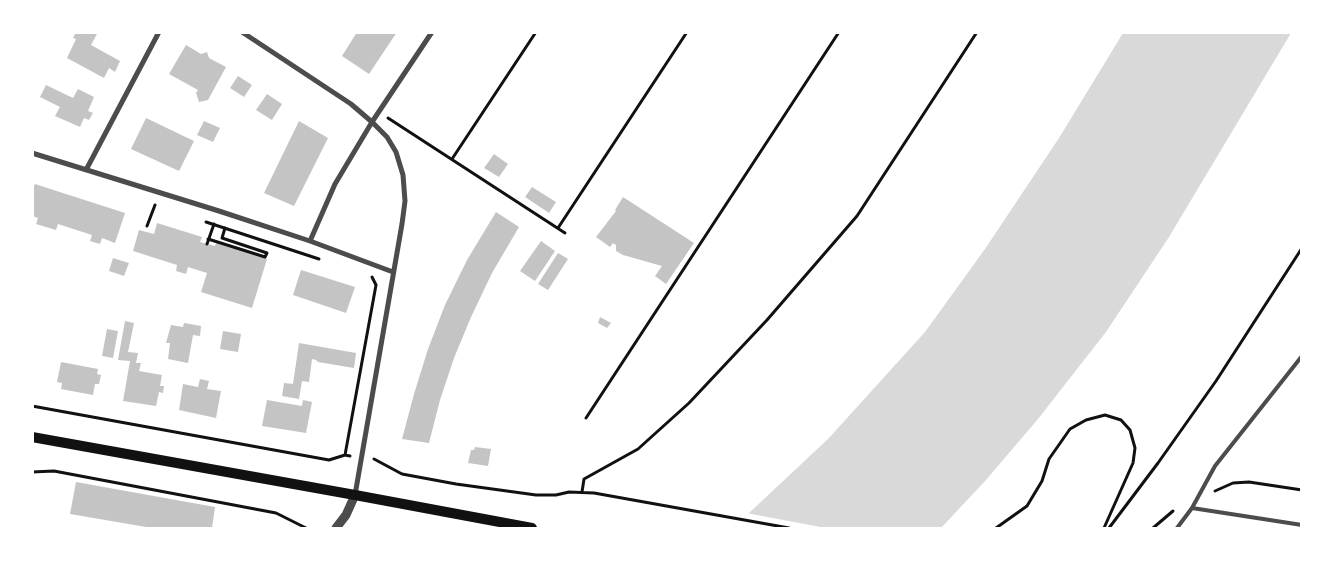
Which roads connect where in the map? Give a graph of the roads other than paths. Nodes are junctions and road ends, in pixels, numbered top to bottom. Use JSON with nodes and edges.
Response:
{"nodes":[{"id":1,"x":159,"y":32,"type":"edge"},
{"id":2,"x":242,"y":32,"type":"edge"},
{"id":3,"x":432,"y":32,"type":"edge"},
{"id":4,"x":372,"y":122,"type":"junction"},
{"id":5,"x":32,"y":153,"type":"edge"},
{"id":6,"x":86,"y":170,"type":"junction"},
{"id":7,"x":310,"y":241,"type":"junction"},
{"id":8,"x":393,"y":272,"type":"junction"},
{"id":9,"x":1302,"y":356,"type":"edge"},
{"id":10,"x":32,"y":437,"type":"edge"},
{"id":11,"x":355,"y":495,"type":"junction"},
{"id":12,"x":1192,"y":508,"type":"junction"},
{"id":13,"x":1302,"y":525,"type":"edge"},
{"id":14,"x":336,"y":528,"type":"edge"},
{"id":15,"x":532,"y":528,"type":"edge"},
{"id":16,"x":1177,"y":528,"type":"edge"}],
"edges":[{"from":1,"to":6,"type":"street"},
{"from":2,"to":4,"type":"street"},
{"from":3,"to":4,"type":"street"},
{"from":4,"to":7,"type":"street"},
{"from":4,"to":8,"type":"street"},
{"from":5,"to":6,"type":"street"},
{"from":6,"to":7,"type":"street"},
{"from":7,"to":8,"type":"street"},
{"from":8,"to":11,"type":"street"},
{"from":9,"to":12,"type":"lane"},
{"from":10,"to":11,"type":"main road"},
{"from":11,"to":14,"type":"street"},
{"from":11,"to":15,"type":"main road"},
{"from":12,"to":13,"type":"lane"},
{"from":12,"to":16,"type":"lane"}]}
